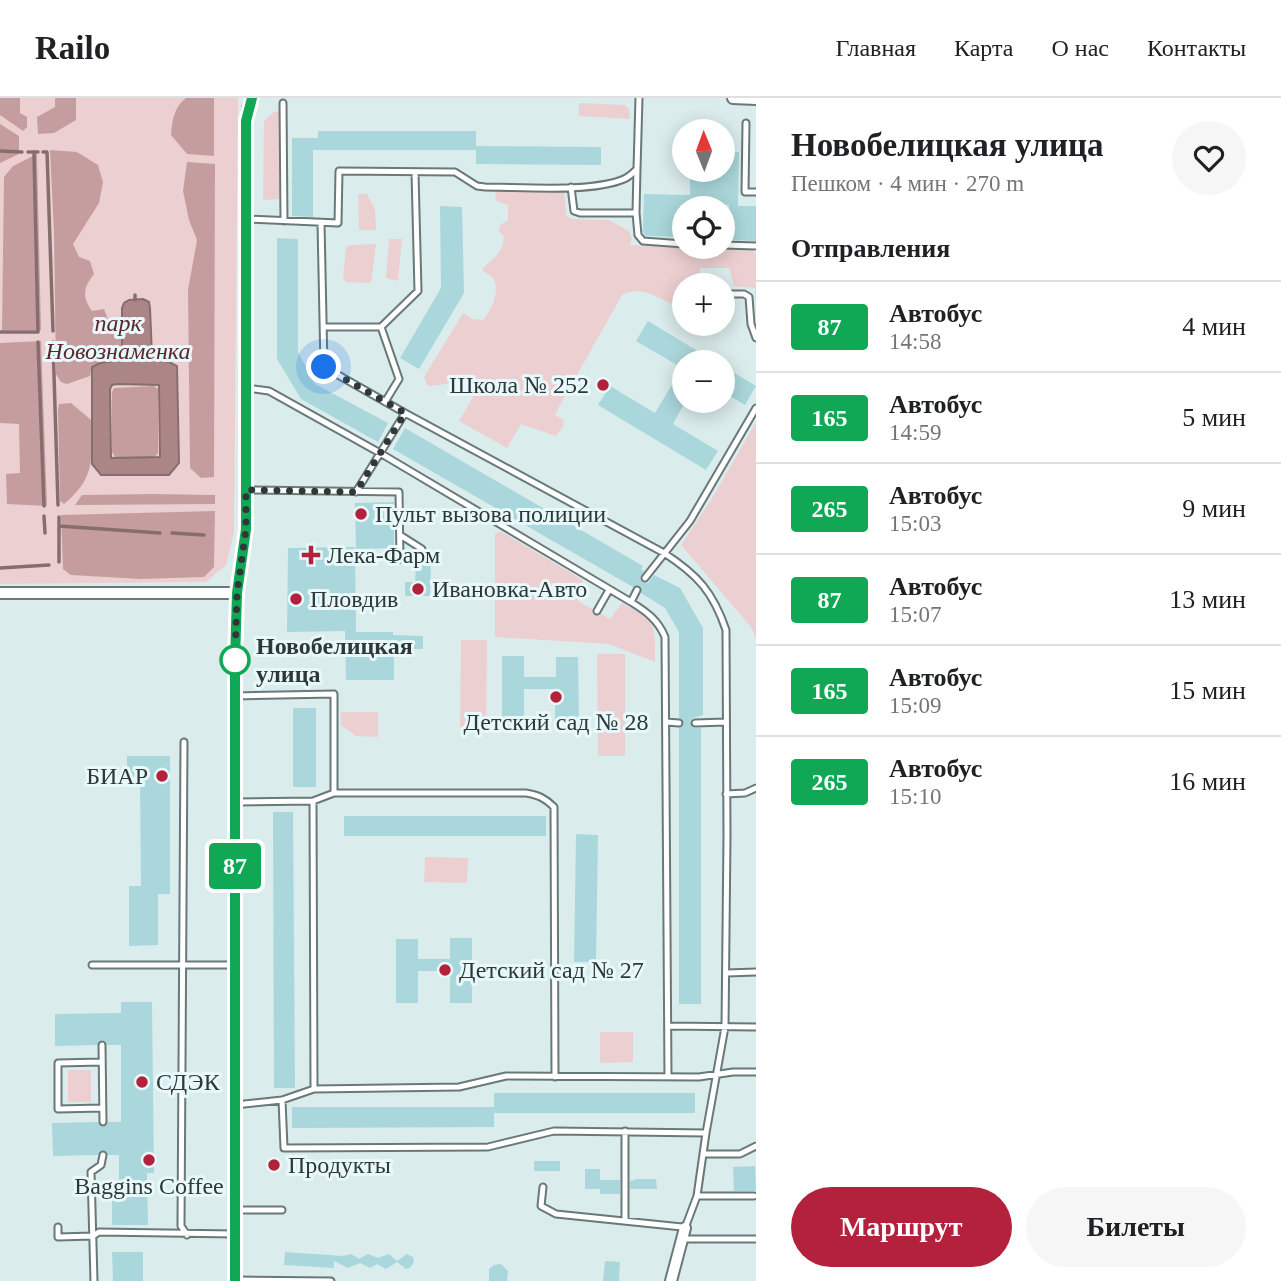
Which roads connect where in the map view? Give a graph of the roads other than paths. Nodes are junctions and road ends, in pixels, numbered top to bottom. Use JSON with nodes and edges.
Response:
{"nodes":[{"id":1,"x":252,"y":98,"type":"edge"},
{"id":2,"x":639,"y":98,"type":"edge"},
{"id":3,"x":733,"y":98,"type":"edge"},
{"id":4,"x":756,"y":99,"type":"edge"},
{"id":5,"x":283,"y":103,"type":"dead end"},
{"id":6,"x":746,"y":123,"type":"dead end"},
{"id":7,"x":637,"y":169,"type":"junction"},
{"id":8,"x":415,"y":172,"type":"junction"},
{"id":9,"x":571,"y":187,"type":"junction"},
{"id":10,"x":756,"y":192,"type":"edge"},
{"id":11,"x":636,"y":213,"type":"junction"},
{"id":12,"x":246,"y":219,"type":"junction"},
{"id":13,"x":284,"y":221,"type":"junction"},
{"id":14,"x":321,"y":223,"type":"junction"},
{"id":15,"x":672,"y":243,"type":"edge"},
{"id":16,"x":735,"y":245,"type":"edge"},
{"id":17,"x":756,"y":246,"type":"edge"},
{"id":18,"x":735,"y":294,"type":"edge"},
{"id":19,"x":324,"y":327,"type":"junction"},
{"id":20,"x":382,"y":327,"type":"junction"},
{"id":21,"x":756,"y":338,"type":"edge"},
{"id":22,"x":246,"y":388,"type":"junction"},
{"id":23,"x":385,"y":402,"type":"junction"},
{"id":24,"x":756,"y":408,"type":"edge"},
{"id":25,"x":405,"y":413,"type":"junction"},
{"id":26,"x":380,"y":453,"type":"junction"},
{"id":27,"x":246,"y":490,"type":"junction"},
{"id":28,"x":356,"y":492,"type":"junction"},
{"id":29,"x":400,"y":535,"type":"junction"},
{"id":30,"x":664,"y":553,"type":"junction"},
{"id":31,"x":400,"y":559,"type":"dead end"},
{"id":32,"x":422,"y":560,"type":"dead end"},
{"id":33,"x":645,"y":578,"type":"dead end"},
{"id":34,"x":608,"y":590,"type":"junction"},
{"id":35,"x":637,"y":590,"type":"dead end"},
{"id":36,"x":0,"y":593,"type":"edge"},
{"id":37,"x":237,"y":593,"type":"junction"},
{"id":38,"x":631,"y":603,"type":"junction"},
{"id":39,"x":597,"y":611,"type":"dead end"},
{"id":40,"x":235,"y":696,"type":"junction"},
{"id":41,"x":666,"y":722,"type":"junction"},
{"id":42,"x":725,"y":722,"type":"junction"},
{"id":43,"x":679,"y":723,"type":"dead end"},
{"id":44,"x":695,"y":723,"type":"dead end"},
{"id":45,"x":184,"y":742,"type":"dead end"},
{"id":46,"x":756,"y":788,"type":"edge"},
{"id":47,"x":334,"y":793,"type":"junction"},
{"id":48,"x":726,"y":794,"type":"junction"},
{"id":49,"x":313,"y":801,"type":"junction"},
{"id":50,"x":236,"y":802,"type":"junction"},
{"id":51,"x":92,"y":965,"type":"dead end"},
{"id":52,"x":182,"y":965,"type":"junction"},
{"id":53,"x":235,"y":965,"type":"junction"},
{"id":54,"x":756,"y":972,"type":"edge"},
{"id":55,"x":727,"y":973,"type":"junction"},
{"id":56,"x":668,"y":1026,"type":"junction"},
{"id":57,"x":725,"y":1027,"type":"junction"},
{"id":58,"x":756,"y":1027,"type":"edge"},
{"id":59,"x":102,"y":1045,"type":"dead end"},
{"id":60,"x":102,"y":1062,"type":"junction"},
{"id":61,"x":756,"y":1072,"type":"edge"},
{"id":62,"x":716,"y":1075,"type":"junction"},
{"id":63,"x":555,"y":1077,"type":"junction"},
{"id":64,"x":668,"y":1077,"type":"junction"},
{"id":65,"x":314,"y":1088,"type":"junction"},
{"id":66,"x":282,"y":1100,"type":"junction"},
{"id":67,"x":235,"y":1104,"type":"junction"},
{"id":68,"x":103,"y":1108,"type":"junction"},
{"id":69,"x":103,"y":1122,"type":"dead end"},
{"id":70,"x":625,"y":1131,"type":"junction"},
{"id":71,"x":706,"y":1133,"type":"junction"},
{"id":72,"x":756,"y":1146,"type":"edge"},
{"id":73,"x":703,"y":1154,"type":"junction"},
{"id":74,"x":103,"y":1155,"type":"dead end"},
{"id":75,"x":543,"y":1187,"type":"dead end"},
{"id":76,"x":697,"y":1196,"type":"junction"},
{"id":77,"x":754,"y":1196,"type":"dead end"},
{"id":78,"x":235,"y":1210,"type":"junction"},
{"id":79,"x":282,"y":1210,"type":"dead end"},
{"id":80,"x":625,"y":1221,"type":"junction"},
{"id":81,"x":58,"y":1227,"type":"dead end"},
{"id":82,"x":683,"y":1231,"type":"junction"},
{"id":83,"x":235,"y":1234,"type":"junction"},
{"id":84,"x":187,"y":1235,"type":"junction"},
{"id":85,"x":93,"y":1236,"type":"junction"},
{"id":86,"x":756,"y":1239,"type":"edge"},
{"id":87,"x":93,"y":1281,"type":"edge"},
{"id":88,"x":235,"y":1281,"type":"edge"},
{"id":89,"x":331,"y":1281,"type":"edge"},
{"id":90,"x":671,"y":1281,"type":"edge"}],
"edges":[{"from":1,"to":12,"type":"street"},
{"from":2,"to":7,"type":"lane"},
{"from":3,"to":4,"type":"street"},
{"from":5,"to":13,"type":"lane"},
{"from":6,"to":10,"type":"lane"},
{"from":7,"to":9,"type":"lane"},
{"from":7,"to":11,"type":"lane"},
{"from":8,"to":9,"type":"lane"},
{"from":8,"to":14,"type":"lane"},
{"from":8,"to":20,"type":"lane"},
{"from":9,"to":11,"type":"lane"},
{"from":11,"to":15,"type":"lane"},
{"from":12,"to":13,"type":"lane"},
{"from":12,"to":22,"type":"street"},
{"from":13,"to":14,"type":"lane"},
{"from":14,"to":19,"type":"lane"},
{"from":16,"to":17,"type":"lane"},
{"from":18,"to":21,"type":"lane"},
{"from":19,"to":20,"type":"lane"},
{"from":19,"to":23,"type":"lane"},
{"from":20,"to":23,"type":"lane"},
{"from":22,"to":26,"type":"lane"},
{"from":22,"to":27,"type":"street"},
{"from":23,"to":25,"type":"lane"},
{"from":24,"to":30,"type":"lane"},
{"from":25,"to":26,"type":"lane"},
{"from":25,"to":30,"type":"lane"},
{"from":26,"to":28,"type":"lane"},
{"from":26,"to":34,"type":"lane"},
{"from":27,"to":28,"type":"lane"},
{"from":27,"to":37,"type":"street"},
{"from":28,"to":29,"type":"lane"},
{"from":29,"to":31,"type":"lane"},
{"from":29,"to":32,"type":"lane"},
{"from":30,"to":33,"type":"lane"},
{"from":30,"to":42,"type":"lane"},
{"from":34,"to":38,"type":"lane"},
{"from":34,"to":39,"type":"lane"},
{"from":35,"to":38,"type":"lane"},
{"from":36,"to":37,"type":"street"},
{"from":37,"to":40,"type":"street"},
{"from":38,"to":41,"type":"lane"},
{"from":40,"to":47,"type":"lane"},
{"from":40,"to":50,"type":"street"},
{"from":41,"to":43,"type":"lane"},
{"from":41,"to":56,"type":"lane"},
{"from":42,"to":44,"type":"lane"},
{"from":42,"to":48,"type":"lane"},
{"from":45,"to":52,"type":"lane"},
{"from":46,"to":48,"type":"lane"},
{"from":47,"to":49,"type":"lane"},
{"from":47,"to":63,"type":"lane"},
{"from":48,"to":55,"type":"lane"},
{"from":49,"to":50,"type":"lane"},
{"from":49,"to":65,"type":"lane"},
{"from":50,"to":53,"type":"street"},
{"from":51,"to":52,"type":"lane"},
{"from":52,"to":53,"type":"lane"},
{"from":52,"to":84,"type":"lane"},
{"from":53,"to":67,"type":"street"},
{"from":54,"to":55,"type":"lane"},
{"from":55,"to":57,"type":"lane"},
{"from":56,"to":57,"type":"lane"},
{"from":56,"to":64,"type":"lane"},
{"from":57,"to":58,"type":"lane"},
{"from":57,"to":62,"type":"lane"},
{"from":59,"to":60,"type":"lane"},
{"from":60,"to":68,"type":"lane"},
{"from":60,"to":68,"type":"lane"},
{"from":61,"to":62,"type":"lane"},
{"from":62,"to":64,"type":"lane"},
{"from":62,"to":71,"type":"lane"},
{"from":63,"to":64,"type":"lane"},
{"from":63,"to":65,"type":"lane"},
{"from":65,"to":66,"type":"lane"},
{"from":66,"to":67,"type":"lane"},
{"from":66,"to":70,"type":"lane"},
{"from":67,"to":78,"type":"street"},
{"from":68,"to":69,"type":"lane"},
{"from":70,"to":71,"type":"lane"},
{"from":70,"to":80,"type":"lane"},
{"from":71,"to":73,"type":"lane"},
{"from":72,"to":73,"type":"lane"},
{"from":73,"to":76,"type":"lane"},
{"from":74,"to":85,"type":"lane"},
{"from":75,"to":80,"type":"lane"},
{"from":76,"to":77,"type":"lane"},
{"from":76,"to":82,"type":"lane"},
{"from":78,"to":79,"type":"lane"},
{"from":78,"to":83,"type":"street"},
{"from":80,"to":82,"type":"lane"},
{"from":81,"to":85,"type":"lane"},
{"from":82,"to":86,"type":"lane"},
{"from":82,"to":90,"type":"street"},
{"from":83,"to":84,"type":"lane"},
{"from":83,"to":88,"type":"street"},
{"from":84,"to":85,"type":"lane"},
{"from":85,"to":87,"type":"lane"},
{"from":88,"to":89,"type":"lane"}]}
